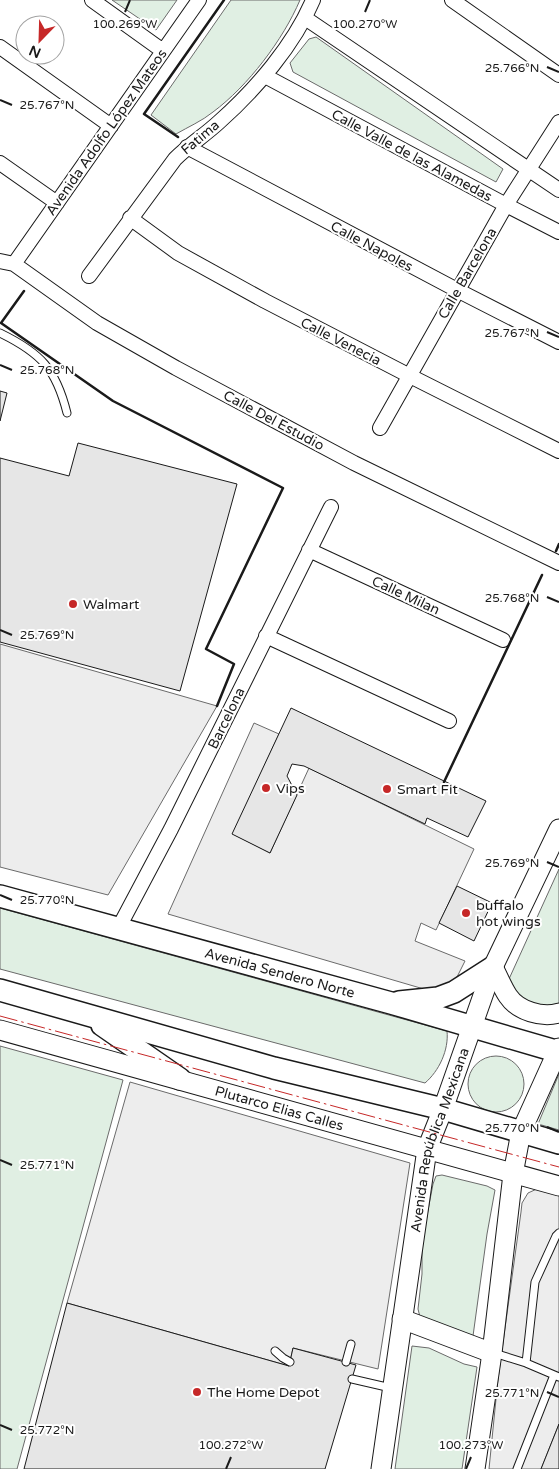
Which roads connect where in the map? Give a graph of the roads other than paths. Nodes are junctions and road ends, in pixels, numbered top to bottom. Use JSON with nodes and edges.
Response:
{"nodes":[{"id":1,"x":92,"y":0,"type":"edge"},
{"id":2,"x":198,"y":0,"type":"edge"},
{"id":3,"x":313,"y":0,"type":"edge"},
{"id":4,"x":452,"y":0,"type":"edge"},
{"id":5,"x":305,"y":18,"type":"junction"},
{"id":6,"x":0,"y":48,"type":"edge"},
{"id":7,"x":163,"y":51,"type":"junction"},
{"id":8,"x":559,"y":75,"type":"edge"},
{"id":9,"x":265,"y":76,"type":"junction"},
{"id":10,"x":559,"y":122,"type":"edge"},
{"id":11,"x":110,"y":126,"type":"junction"},
{"id":12,"x":187,"y":147,"type":"junction"},
{"id":13,"x":0,"y":163,"type":"edge"},
{"id":14,"x":528,"y":170,"type":"junction"},
{"id":15,"x":559,"y":190,"type":"edge"},
{"id":16,"x":57,"y":203,"type":"junction"},
{"id":17,"x":506,"y":205,"type":"junction"},
{"id":18,"x":130,"y":218,"type":"junction"},
{"id":19,"x":559,"y":232,"type":"edge"},
{"id":20,"x":0,"y":261,"type":"edge"},
{"id":21,"x":14,"y":264,"type":"junction"},
{"id":22,"x":89,"y":276,"type":"dead end"},
{"id":23,"x":457,"y":290,"type":"junction"},
{"id":24,"x":0,"y":334,"type":"edge"},
{"id":25,"x":559,"y":342,"type":"edge"},
{"id":26,"x":408,"y":376,"type":"junction"},
{"id":27,"x":67,"y":413,"type":"dead end"},
{"id":28,"x":380,"y":428,"type":"dead end"},
{"id":29,"x":559,"y":451,"type":"edge"},
{"id":30,"x":331,"y":507,"type":"dead end"},
{"id":31,"x":309,"y":550,"type":"junction"},
{"id":32,"x":559,"y":562,"type":"edge"},
{"id":33,"x":266,"y":636,"type":"junction"},
{"id":34,"x":503,"y":640,"type":"dead end"},
{"id":35,"x":449,"y":721,"type":"dead end"},
{"id":36,"x":559,"y":829,"type":"edge"},
{"id":37,"x":0,"y":896,"type":"edge"},
{"id":38,"x":118,"y":929,"type":"junction"},
{"id":39,"x":493,"y":967,"type":"junction"},
{"id":40,"x":0,"y":990,"type":"edge"},
{"id":41,"x":391,"y":1003,"type":"junction"},
{"id":42,"x":559,"y":1013,"type":"edge"},
{"id":43,"x":87,"y":1014,"type":"junction"},
{"id":44,"x":471,"y":1028,"type":"junction"},
{"id":45,"x":0,"y":1030,"type":"edge"},
{"id":46,"x":558,"y":1050,"type":"edge"},
{"id":47,"x":180,"y":1079,"type":"junction"},
{"id":48,"x":443,"y":1109,"type":"junction"},
{"id":49,"x":520,"y":1132,"type":"junction"},
{"id":50,"x":559,"y":1143,"type":"edge"},
{"id":51,"x":427,"y":1149,"type":"junction"},
{"id":52,"x":513,"y":1174,"type":"junction"},
{"id":53,"x":559,"y":1186,"type":"edge"},
{"id":54,"x":559,"y":1234,"type":"edge"},
{"id":55,"x":402,"y":1319,"type":"junction"},
{"id":56,"x":351,"y":1344,"type":"dead end"},
{"id":57,"x":275,"y":1350,"type":"dead end"},
{"id":58,"x":492,"y":1353,"type":"junction"},
{"id":59,"x":290,"y":1362,"type":"dead end"},
{"id":60,"x":346,"y":1362,"type":"dead end"},
{"id":61,"x":526,"y":1363,"type":"junction"},
{"id":62,"x":556,"y":1376,"type":"edge"},
{"id":63,"x":352,"y":1379,"type":"dead end"},
{"id":64,"x":393,"y":1388,"type":"junction"},
{"id":65,"x":381,"y":1469,"type":"edge"},
{"id":66,"x":475,"y":1469,"type":"edge"},
{"id":67,"x":517,"y":1469,"type":"edge"}],
"edges":[{"from":1,"to":7,"type":"street"},
{"from":2,"to":7,"type":"street","name":"Avenida Adolfo López Mateos"},
{"from":3,"to":5,"type":"street","name":"Fatima"},
{"from":4,"to":8,"type":"street"},
{"from":5,"to":9,"type":"street","name":"Fatima"},
{"from":5,"to":14,"type":"street"},
{"from":6,"to":11,"type":"street"},
{"from":7,"to":11,"type":"street","name":"Avenida Adolfo López Mateos"},
{"from":9,"to":12,"type":"street","name":"Fatima"},
{"from":9,"to":17,"type":"street","name":"Calle Valle de las Alamedas"},
{"from":10,"to":14,"type":"street","name":"Calle Barcelona"},
{"from":11,"to":16,"type":"street","name":"Avenida Adolfo López Mateos"},
{"from":12,"to":18,"type":"street","name":"Fatima"},
{"from":12,"to":23,"type":"street","name":"Calle Napoles"},
{"from":13,"to":16,"type":"street"},
{"from":14,"to":15,"type":"street"},
{"from":14,"to":17,"type":"street","name":"Calle Barcelona"},
{"from":16,"to":21,"type":"street","name":"Avenida Adolfo López Mateos"},
{"from":17,"to":19,"type":"street","name":"Calle Valle de las Alamedas"},
{"from":17,"to":23,"type":"street","name":"Calle Barcelona"},
{"from":18,"to":22,"type":"street","name":"Fatima"},
{"from":18,"to":26,"type":"street","name":"Calle Venecia"},
{"from":20,"to":21,"type":"street","name":"Calle Del Estudio"},
{"from":21,"to":32,"type":"street","name":"Calle Del Estudio"},
{"from":23,"to":25,"type":"street","name":"Calle Napoles"},
{"from":23,"to":26,"type":"street","name":"Calle Barcelona"},
{"from":24,"to":27,"type":"lane"},
{"from":26,"to":28,"type":"street","name":"Calle Barcelona"},
{"from":26,"to":29,"type":"street","name":"Calle Venecia"},
{"from":30,"to":31,"type":"street","name":"Barcelona"},
{"from":31,"to":33,"type":"street","name":"Barcelona"},
{"from":31,"to":34,"type":"street","name":"Calle Milan"},
{"from":33,"to":35,"type":"street"},
{"from":33,"to":38,"type":"street","name":"Barcelona"},
{"from":36,"to":39,"type":"main road","name":"Avenida República Mexicana"},
{"from":37,"to":38,"type":"main road","name":"Avenida Sendero Norte"},
{"from":38,"to":41,"type":"main road","name":"Avenida Sendero Norte"},
{"from":39,"to":41,"type":"main road"},
{"from":39,"to":42,"type":"main road"},
{"from":39,"to":44,"type":"main road","name":"Avenida República Mexicana"},
{"from":40,"to":43,"type":"main road"},
{"from":41,"to":44,"type":"main road","name":"Avenida Sendero Norte"},
{"from":43,"to":47,"type":"main road"},
{"from":43,"to":48,"type":"main road"},
{"from":44,"to":46,"type":"main road","name":"Avenida Sendero Norte"},
{"from":44,"to":48,"type":"main road","name":"Avenida República Mexicana"},
{"from":45,"to":47,"type":"main road","name":"Plutarco Elias Calles"},
{"from":46,"to":49,"type":"main road"},
{"from":47,"to":51,"type":"main road","name":"Plutarco Elias Calles"},
{"from":48,"to":49,"type":"main road"},
{"from":48,"to":51,"type":"main road","name":"Avenida República Mexicana"},
{"from":49,"to":50,"type":"main road"},
{"from":49,"to":52,"type":"main road"},
{"from":51,"to":52,"type":"main road","name":"Plutarco Elias Calles"},
{"from":51,"to":55,"type":"main road","name":"Avenida República Mexicana"},
{"from":52,"to":53,"type":"main road","name":"Plutarco Elias Calles"},
{"from":52,"to":58,"type":"main road"},
{"from":54,"to":61,"type":"lane"},
{"from":55,"to":58,"type":"main road"},
{"from":55,"to":64,"type":"main road","name":"Avenida República Mexicana"},
{"from":56,"to":60,"type":"lane"},
{"from":57,"to":59,"type":"lane"},
{"from":58,"to":61,"type":"lane"},
{"from":58,"to":66,"type":"main road"},
{"from":61,"to":62,"type":"lane"},
{"from":62,"to":67,"type":"lane"},
{"from":63,"to":64,"type":"lane"},
{"from":64,"to":65,"type":"main road","name":"Avenida República Mexicana"}]}
